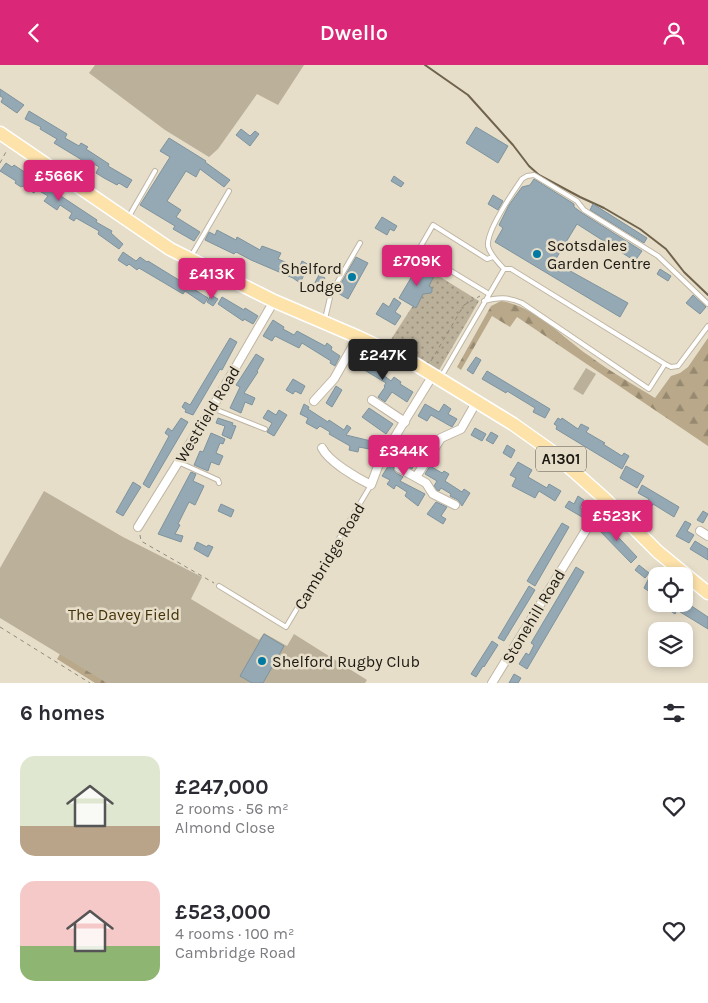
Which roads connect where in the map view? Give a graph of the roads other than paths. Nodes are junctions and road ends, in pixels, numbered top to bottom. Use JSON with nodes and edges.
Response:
{"nodes":[{"id":1,"x":0,"y":133,"type":"edge"},
{"id":2,"x":155,"y":171,"type":"dead end"},
{"id":3,"x":229,"y":191,"type":"dead end"},
{"id":4,"x":127,"y":220,"type":"junction"},
{"id":5,"x":360,"y":243,"type":"dead end"},
{"id":6,"x":493,"y":257,"type":"junction"},
{"id":7,"x":189,"y":259,"type":"junction"},
{"id":8,"x":504,"y":269,"type":"junction"},
{"id":9,"x":489,"y":294,"type":"junction"},
{"id":10,"x":274,"y":301,"type":"junction"},
{"id":11,"x":484,"y":301,"type":"junction"},
{"id":12,"x":708,"y":304,"type":"edge"},
{"id":13,"x":324,"y":322,"type":"junction"},
{"id":14,"x":708,"y":326,"type":"edge"},
{"id":15,"x":358,"y":337,"type":"junction"},
{"id":16,"x":665,"y":364,"type":"junction"},
{"id":17,"x":433,"y":375,"type":"junction"},
{"id":18,"x":372,"y":400,"type":"dead end"},
{"id":19,"x":314,"y":401,"type":"dead end"},
{"id":20,"x":476,"y":401,"type":"junction"},
{"id":21,"x":212,"y":408,"type":"junction"},
{"id":22,"x":404,"y":422,"type":"junction"},
{"id":23,"x":264,"y":429,"type":"dead end"},
{"id":24,"x":322,"y":448,"type":"dead end"},
{"id":25,"x":178,"y":462,"type":"junction"},
{"id":26,"x":399,"y":468,"type":"dead end"},
{"id":27,"x":416,"y":477,"type":"junction"},
{"id":28,"x":219,"y":483,"type":"dead end"},
{"id":29,"x":371,"y":485,"type":"junction"},
{"id":30,"x":605,"y":499,"type":"junction"},
{"id":31,"x":455,"y":505,"type":"dead end"},
{"id":32,"x":138,"y":527,"type":"road end"},
{"id":33,"x":700,"y":531,"type":"dead end"},
{"id":34,"x":708,"y":536,"type":"edge"},
{"id":35,"x":219,"y":586,"type":"road end"},
{"id":36,"x":708,"y":593,"type":"edge"},
{"id":37,"x":492,"y":683,"type":"edge"}],
"edges":[{"from":1,"to":4,"type":"main road","number":"A1301"},
{"from":2,"to":4,"type":"lane"},
{"from":3,"to":7,"type":"lane"},
{"from":4,"to":7,"type":"main road","number":"A1301"},
{"from":5,"to":13,"type":"lane"},
{"from":6,"to":8,"type":"lane"},
{"from":6,"to":9,"type":"lane"},
{"from":6,"to":12,"type":"lane"},
{"from":7,"to":10,"type":"main road","number":"A1301"},
{"from":8,"to":9,"type":"lane"},
{"from":8,"to":16,"type":"lane"},
{"from":9,"to":11,"type":"lane"},
{"from":10,"to":13,"type":"main road","number":"A1301"},
{"from":10,"to":21,"type":"street","name":"Westfield Road"},
{"from":11,"to":16,"type":"lane"},
{"from":11,"to":17,"type":"lane"},
{"from":13,"to":15,"type":"main road","number":"A1301"},
{"from":14,"to":16,"type":"lane"},
{"from":15,"to":17,"type":"main road","number":"A1301"},
{"from":15,"to":19,"type":"street"},
{"from":17,"to":20,"type":"main road","number":"A1301"},
{"from":17,"to":22,"type":"street","name":"Cambridge Road"},
{"from":18,"to":22,"type":"street"},
{"from":20,"to":27,"type":"street"},
{"from":20,"to":30,"type":"main road","number":"A1301"},
{"from":21,"to":23,"type":"lane"},
{"from":21,"to":25,"type":"street","name":"Westfield Road"},
{"from":22,"to":29,"type":"street","name":"Cambridge Road"},
{"from":24,"to":29,"type":"street","name":"Cambridge Road"},
{"from":25,"to":28,"type":"lane"},
{"from":25,"to":32,"type":"street","name":"Westfield Road"},
{"from":26,"to":27,"type":"street"},
{"from":27,"to":31,"type":"street"},
{"from":29,"to":35,"type":"lane","name":"Cambridge Road"},
{"from":30,"to":36,"type":"main road","number":"A1301"},
{"from":30,"to":37,"type":"street","name":"Stonehill Road"},
{"from":33,"to":34,"type":"street"}]}
